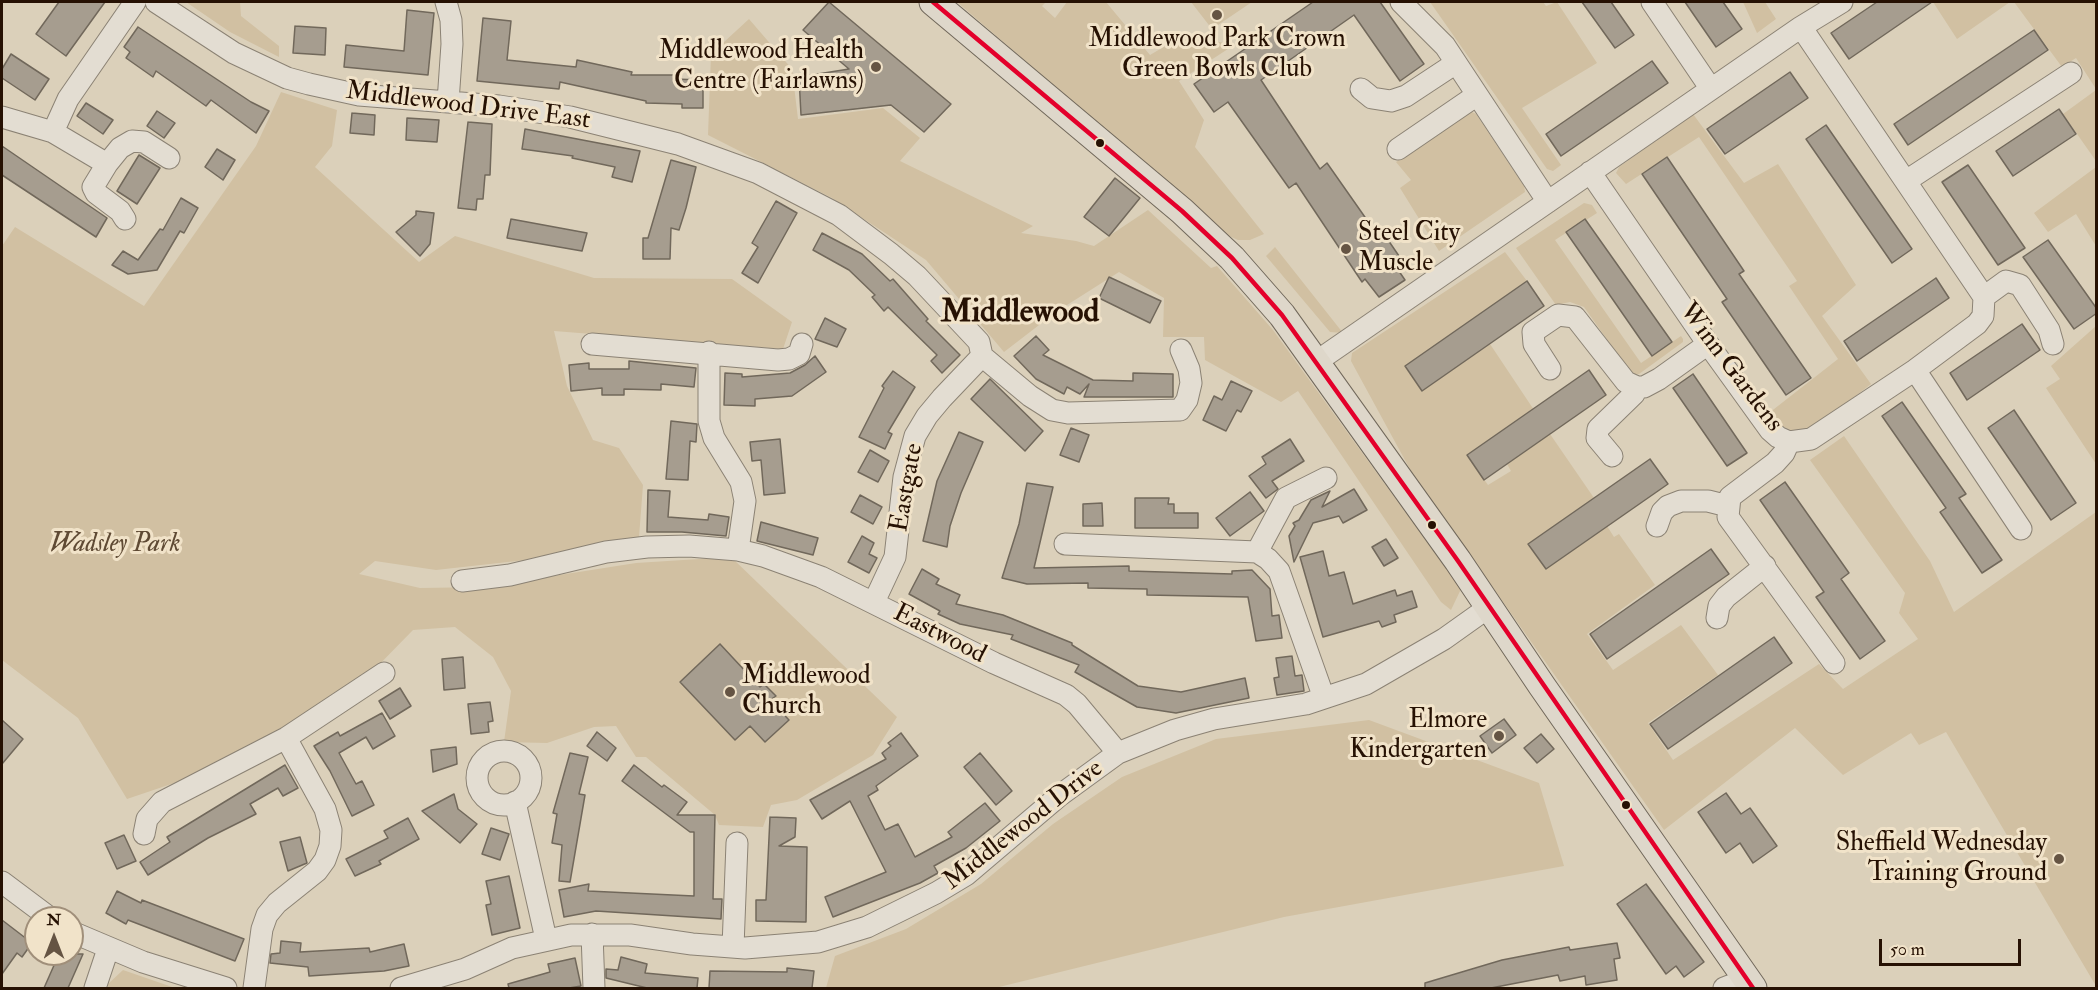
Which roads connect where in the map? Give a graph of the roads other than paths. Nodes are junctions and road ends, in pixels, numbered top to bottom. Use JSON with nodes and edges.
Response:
{"nodes":[{"id":1,"x":135,"y":2,"type":"edge"},
{"id":2,"x":156,"y":2,"type":"edge"},
{"id":3,"x":446,"y":2,"type":"edge"},
{"id":4,"x":933,"y":2,"type":"edge"},
{"id":5,"x":1401,"y":2,"type":"edge"},
{"id":6,"x":1652,"y":2,"type":"edge"},
{"id":7,"x":1842,"y":2,"type":"edge"},
{"id":8,"x":1801,"y":27,"type":"junction"},
{"id":9,"x":1456,"y":63,"type":"junction"},
{"id":10,"x":2071,"y":73,"type":"dead end"},
{"id":11,"x":1361,"y":89,"type":"dead end"},
{"id":12,"x":1711,"y":89,"type":"junction"},
{"id":13,"x":1477,"y":95,"type":"junction"},
{"id":14,"x":448,"y":102,"type":"junction"},
{"id":15,"x":2,"y":117,"type":"edge"},
{"id":16,"x":53,"y":132,"type":"junction"},
{"id":17,"x":1398,"y":149,"type":"dead end"},
{"id":18,"x":169,"y":158,"type":"dead end"},
{"id":19,"x":106,"y":164,"type":"junction"},
{"id":20,"x":1590,"y":172,"type":"junction"},
{"id":21,"x":1906,"y":181,"type":"junction"},
{"id":22,"x":1548,"y":202,"type":"junction"},
{"id":23,"x":125,"y":219,"type":"dead end"},
{"id":24,"x":1984,"y":297,"type":"junction"},
{"id":25,"x":592,"y":344,"type":"dead end"},
{"id":26,"x":802,"y":344,"type":"dead end"},
{"id":27,"x":1708,"y":344,"type":"junction"},
{"id":28,"x":2053,"y":344,"type":"dead end"},
{"id":29,"x":1181,"y":350,"type":"dead end"},
{"id":30,"x":709,"y":352,"type":"junction"},
{"id":31,"x":982,"y":356,"type":"junction"},
{"id":32,"x":1316,"y":362,"type":"junction"},
{"id":33,"x":1550,"y":369,"type":"dead end"},
{"id":34,"x":1915,"y":370,"type":"junction"},
{"id":35,"x":1637,"y":387,"type":"junction"},
{"id":36,"x":1789,"y":442,"type":"junction"},
{"id":37,"x":1612,"y":456,"type":"dead end"},
{"id":38,"x":1326,"y":478,"type":"dead end"},
{"id":39,"x":1728,"y":506,"type":"junction"},
{"id":40,"x":1657,"y":526,"type":"dead end"},
{"id":41,"x":2021,"y":529,"type":"dead end"},
{"id":42,"x":1065,"y":544,"type":"dead end"},
{"id":43,"x":738,"y":550,"type":"junction"},
{"id":44,"x":1257,"y":552,"type":"junction"},
{"id":45,"x":1765,"y":566,"type":"junction"},
{"id":46,"x":462,"y":581,"type":"dead end"},
{"id":47,"x":874,"y":602,"type":"junction"},
{"id":48,"x":1489,"y":607,"type":"junction"},
{"id":49,"x":1717,"y":618,"type":"dead end"},
{"id":50,"x":1834,"y":663,"type":"dead end"},
{"id":51,"x":384,"y":673,"type":"dead end"},
{"id":52,"x":1324,"y":698,"type":"junction"},
{"id":53,"x":286,"y":738,"type":"junction"},
{"id":54,"x":1118,"y":753,"type":"junction"},
{"id":55,"x":515,"y":802,"type":"dead end"},
{"id":56,"x":144,"y":834,"type":"dead end"},
{"id":57,"x":737,"y":843,"type":"dead end"},
{"id":58,"x":2,"y":882,"type":"edge"},
{"id":59,"x":34,"y":906,"type":"edge"},
{"id":60,"x":591,"y":934,"type":"junction"},
{"id":61,"x":84,"y":938,"type":"edge"},
{"id":62,"x":546,"y":939,"type":"junction"},
{"id":63,"x":733,"y":946,"type":"junction"},
{"id":64,"x":108,"y":949,"type":"junction"},
{"id":65,"x":1741,"y":985,"type":"edge"},
{"id":66,"x":95,"y":988,"type":"edge"},
{"id":67,"x":226,"y":988,"type":"edge"},
{"id":68,"x":254,"y":988,"type":"edge"},
{"id":69,"x":401,"y":988,"type":"edge"},
{"id":70,"x":594,"y":988,"type":"edge"}],
"edges":[{"from":1,"to":16,"type":"street"},
{"from":2,"to":14,"type":"street","name":"Middlewood Drive East"},
{"from":3,"to":14,"type":"street"},
{"from":4,"to":32,"type":"main road"},
{"from":5,"to":9,"type":"street"},
{"from":6,"to":12,"type":"street"},
{"from":7,"to":8,"type":"street"},
{"from":8,"to":12,"type":"street"},
{"from":8,"to":21,"type":"street"},
{"from":9,"to":11,"type":"street"},
{"from":9,"to":13,"type":"street"},
{"from":10,"to":21,"type":"street"},
{"from":12,"to":20,"type":"street"},
{"from":13,"to":17,"type":"street"},
{"from":13,"to":22,"type":"street"},
{"from":14,"to":31,"type":"street","name":"Middlewood Drive East"},
{"from":15,"to":16,"type":"street"},
{"from":16,"to":19,"type":"street"},
{"from":18,"to":19,"type":"street"},
{"from":19,"to":23,"type":"street"},
{"from":20,"to":22,"type":"street"},
{"from":20,"to":27,"type":"street","name":"Winn Gardens"},
{"from":21,"to":24,"type":"street"},
{"from":22,"to":32,"type":"street"},
{"from":24,"to":28,"type":"street"},
{"from":24,"to":34,"type":"street","name":"Winn Gardens"},
{"from":25,"to":30,"type":"street"},
{"from":26,"to":30,"type":"street"},
{"from":27,"to":35,"type":"street"},
{"from":27,"to":36,"type":"street","name":"Winn Gardens"},
{"from":29,"to":31,"type":"street","name":"Middlewood Drive East"},
{"from":30,"to":43,"type":"street"},
{"from":31,"to":47,"type":"street","name":"Eastgate"},
{"from":32,"to":48,"type":"main road"},
{"from":33,"to":35,"type":"street"},
{"from":34,"to":36,"type":"street","name":"Winn Gardens"},
{"from":34,"to":41,"type":"street"},
{"from":35,"to":37,"type":"street"},
{"from":36,"to":39,"type":"street"},
{"from":38,"to":44,"type":"street"},
{"from":39,"to":40,"type":"street"},
{"from":39,"to":45,"type":"street"},
{"from":42,"to":44,"type":"street"},
{"from":43,"to":46,"type":"street","name":"Eastwood"},
{"from":43,"to":47,"type":"street","name":"Eastwood"},
{"from":44,"to":52,"type":"street"},
{"from":45,"to":49,"type":"street"},
{"from":45,"to":50,"type":"street"},
{"from":47,"to":54,"type":"street","name":"Eastwood"},
{"from":48,"to":52,"type":"street","name":"Middlewood Drive"},
{"from":48,"to":65,"type":"main road"},
{"from":51,"to":53,"type":"street"},
{"from":52,"to":54,"type":"street","name":"Middlewood Drive"},
{"from":53,"to":56,"type":"street"},
{"from":53,"to":68,"type":"street"},
{"from":54,"to":63,"type":"street","name":"Middlewood Drive"},
{"from":55,"to":62,"type":"street"},
{"from":57,"to":63,"type":"street"},
{"from":58,"to":59,"type":"street"},
{"from":60,"to":62,"type":"street","name":"Middlewood Drive"},
{"from":60,"to":63,"type":"street","name":"Middlewood Drive"},
{"from":60,"to":70,"type":"street"},
{"from":61,"to":64,"type":"street"},
{"from":62,"to":69,"type":"street","name":"Middlewood Drive"},
{"from":64,"to":66,"type":"street"},
{"from":64,"to":67,"type":"street"}]}
